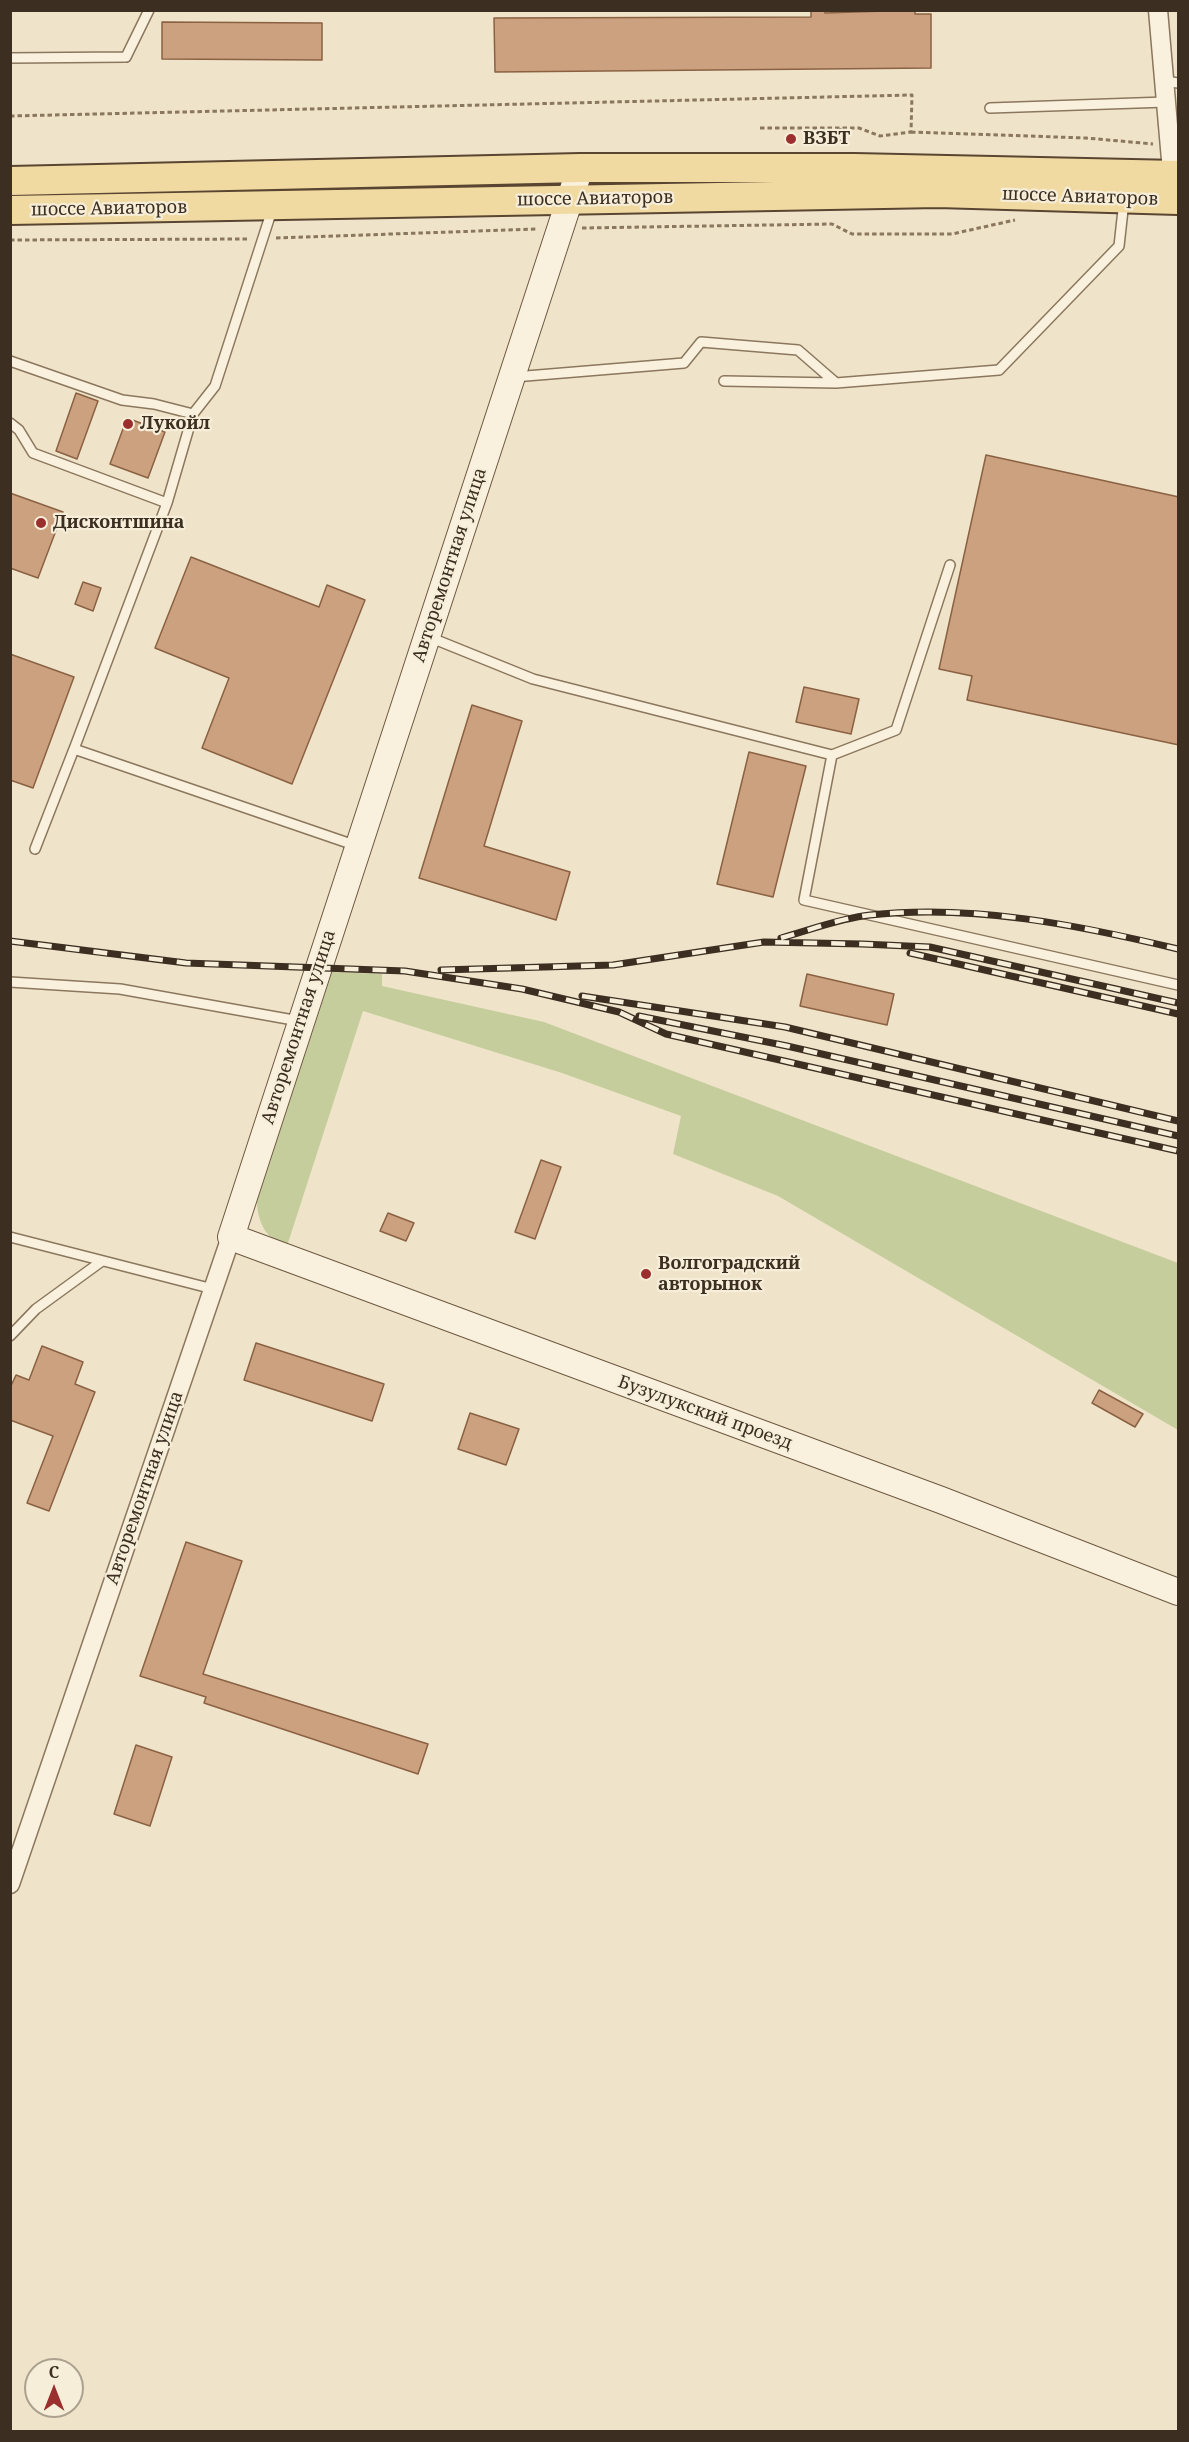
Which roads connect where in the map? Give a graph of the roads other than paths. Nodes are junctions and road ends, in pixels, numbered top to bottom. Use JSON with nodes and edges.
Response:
{"nodes":[{"id":1,"x":150,"y":10,"type":"edge"},
{"id":2,"x":1158,"y":10,"type":"edge"},
{"id":3,"x":10,"y":58,"type":"edge"},
{"id":4,"x":1172,"y":82,"type":"edge"},
{"id":5,"x":1166,"y":102,"type":"junction"},
{"id":6,"x":990,"y":108,"type":"dead end"},
{"id":7,"x":580,"y":168,"type":"junction"},
{"id":8,"x":10,"y":181,"type":"edge"},
{"id":9,"x":1176,"y":187,"type":"edge"},
{"id":10,"x":1124,"y":197,"type":"junction"},
{"id":11,"x":570,"y":199,"type":"junction"},
{"id":12,"x":273,"y":206,"type":"junction"},
{"id":13,"x":10,"y":210,"type":"edge"},
{"id":14,"x":10,"y":361,"type":"edge"},
{"id":15,"x":511,"y":377,"type":"junction"},
{"id":16,"x":724,"y":381,"type":"dead end"},
{"id":17,"x":836,"y":383,"type":"junction"},
{"id":18,"x":193,"y":414,"type":"junction"},
{"id":19,"x":10,"y":423,"type":"edge"},
{"id":20,"x":167,"y":503,"type":"junction"},
{"id":21,"x":950,"y":565,"type":"dead end"},
{"id":22,"x":427,"y":636,"type":"junction"},
{"id":23,"x":74,"y":748,"type":"junction"},
{"id":24,"x":832,"y":755,"type":"junction"},
{"id":25,"x":358,"y":847,"type":"junction"},
{"id":26,"x":35,"y":849,"type":"dead end"},
{"id":27,"x":10,"y":982,"type":"edge"},
{"id":28,"x":1179,"y":985,"type":"edge"},
{"id":29,"x":301,"y":1021,"type":"junction"},
{"id":30,"x":10,"y":1237,"type":"edge"},
{"id":31,"x":231,"y":1237,"type":"junction"},
{"id":32,"x":102,"y":1261,"type":"junction"},
{"id":33,"x":213,"y":1289,"type":"junction"},
{"id":34,"x":10,"y":1336,"type":"edge"},
{"id":35,"x":1179,"y":1592,"type":"edge"},
{"id":36,"x":10,"y":1884,"type":"edge"}],
"edges":[{"from":1,"to":3,"type":"lane"},
{"from":2,"to":4,"type":"street"},
{"from":4,"to":5,"type":"street"},
{"from":5,"to":6,"type":"lane"},
{"from":5,"to":9,"type":"street"},
{"from":7,"to":8,"type":"main road","name":"шоссе Авиаторов"},
{"from":7,"to":9,"type":"main road","name":"шоссе Авиаторов"},
{"from":7,"to":11,"type":"main road","name":"Авторемонтная улица"},
{"from":9,"to":10,"type":"main road","name":"шоссе Авиаторов"},
{"from":10,"to":11,"type":"main road","name":"шоссе Авиаторов"},
{"from":10,"to":17,"type":"lane"},
{"from":11,"to":12,"type":"main road","name":"шоссе Авиаторов"},
{"from":11,"to":15,"type":"main road","name":"Авторемонтная улица"},
{"from":12,"to":13,"type":"main road","name":"шоссе Авиаторов"},
{"from":12,"to":18,"type":"lane"},
{"from":14,"to":18,"type":"lane"},
{"from":15,"to":17,"type":"lane"},
{"from":15,"to":22,"type":"main road","name":"Авторемонтная улица"},
{"from":16,"to":17,"type":"lane"},
{"from":18,"to":20,"type":"lane"},
{"from":19,"to":20,"type":"lane"},
{"from":20,"to":23,"type":"lane"},
{"from":21,"to":24,"type":"lane"},
{"from":22,"to":24,"type":"lane"},
{"from":22,"to":25,"type":"main road","name":"Авторемонтная улица"},
{"from":23,"to":25,"type":"lane"},
{"from":23,"to":26,"type":"lane"},
{"from":24,"to":28,"type":"lane"},
{"from":25,"to":29,"type":"main road","name":"Авторемонтная улица"},
{"from":27,"to":29,"type":"lane"},
{"from":29,"to":31,"type":"main road","name":"Авторемонтная улица"},
{"from":30,"to":32,"type":"lane"},
{"from":31,"to":33,"type":"street","name":"Авторемонтная улица"},
{"from":31,"to":35,"type":"main road","name":"Бузулукский проезд"},
{"from":32,"to":33,"type":"lane"},
{"from":32,"to":34,"type":"lane"},
{"from":33,"to":36,"type":"street","name":"Авторемонтная улица"}]}
